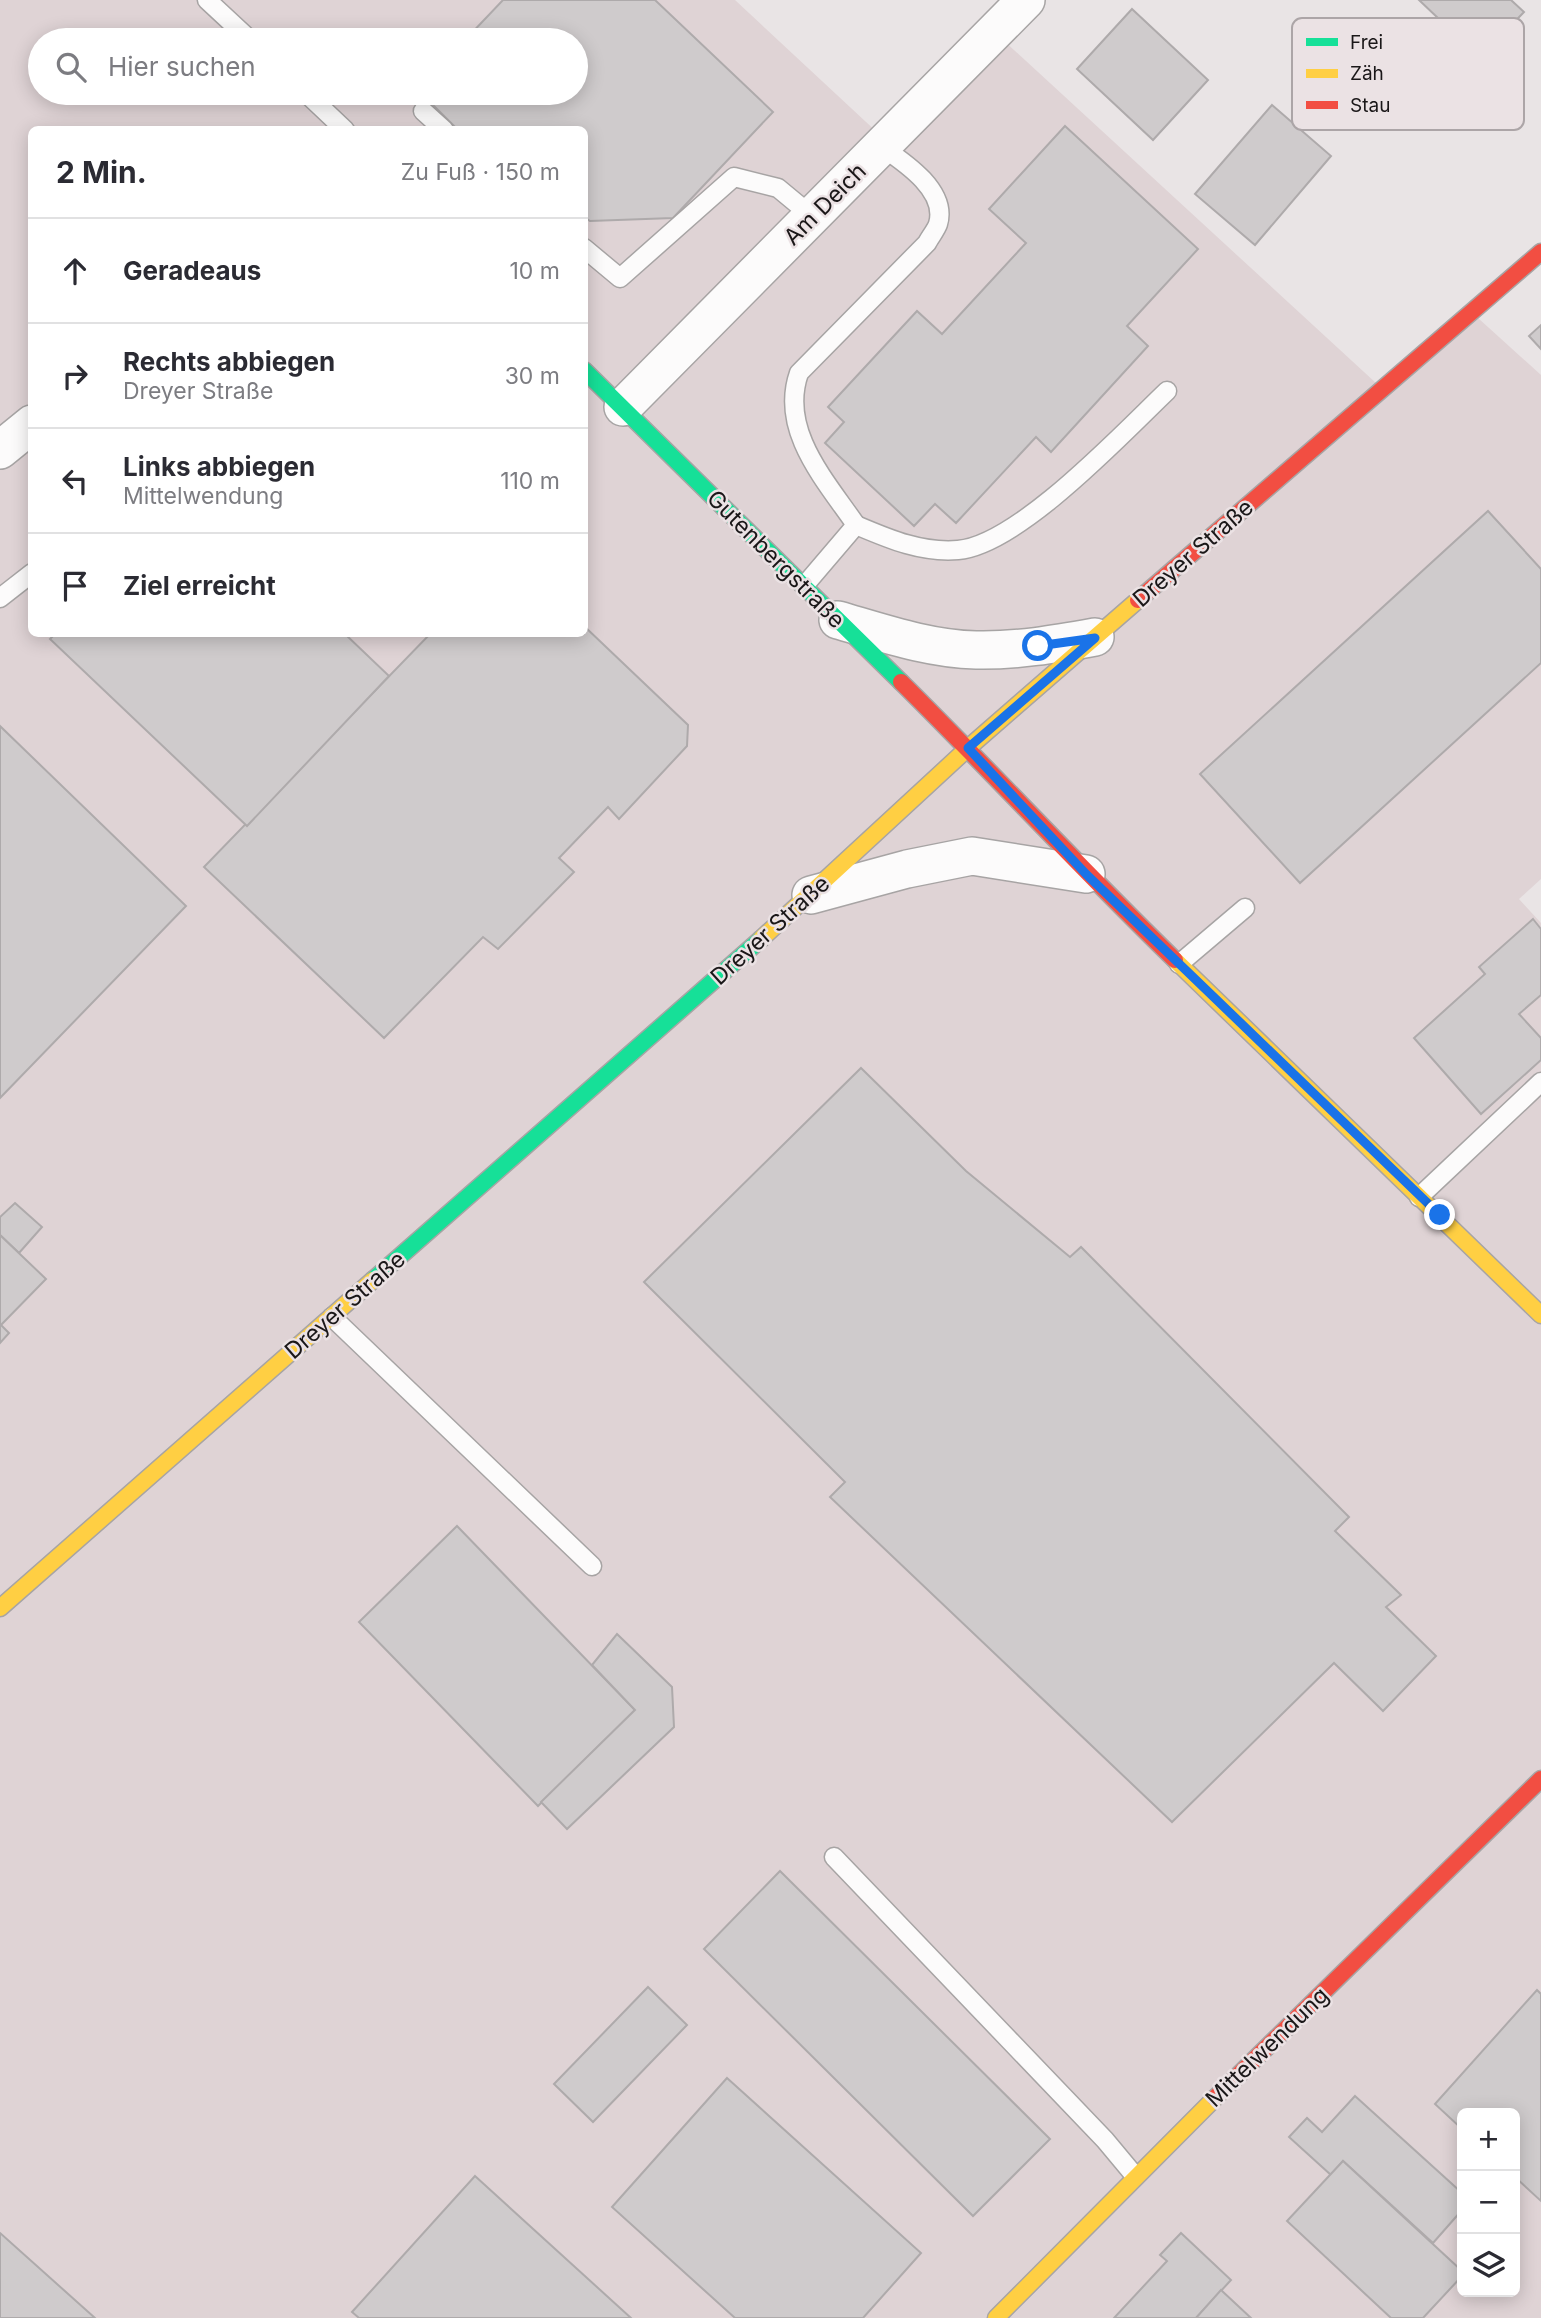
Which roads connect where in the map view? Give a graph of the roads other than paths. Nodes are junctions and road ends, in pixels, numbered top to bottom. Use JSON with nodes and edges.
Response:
{"nodes":[{"id":1,"x":207,"y":0,"type":"edge"},
{"id":2,"x":1027,"y":0,"type":"edge"},
{"id":3,"x":237,"y":28,"type":"edge"},
{"id":4,"x":319,"y":105,"type":"edge"},
{"id":5,"x":423,"y":111,"type":"dead end"},
{"id":6,"x":341,"y":126,"type":"edge"},
{"id":7,"x":440,"y":126,"type":"edge"},
{"id":8,"x":882,"y":147,"type":"junction"},
{"id":9,"x":813,"y":217,"type":"junction"},
{"id":10,"x":588,"y":251,"type":"edge"},
{"id":11,"x":1541,"y":252,"type":"edge"},
{"id":12,"x":588,"y":374,"type":"edge"},
{"id":13,"x":1167,"y":391,"type":"dead end"},
{"id":14,"x":623,"y":407,"type":"junction"},
{"id":15,"x":28,"y":427,"type":"edge"},
{"id":16,"x":0,"y":450,"type":"edge"},
{"id":17,"x":856,"y":525,"type":"junction"},
{"id":18,"x":28,"y":575,"type":"edge"},
{"id":19,"x":804,"y":586,"type":"junction"},
{"id":20,"x":0,"y":598,"type":"edge"},
{"id":21,"x":838,"y":620,"type":"junction"},
{"id":22,"x":1095,"y":638,"type":"junction"},
{"id":23,"x":968,"y":748,"type":"junction"},
{"id":24,"x":1086,"y":874,"type":"junction"},
{"id":25,"x":811,"y":895,"type":"junction"},
{"id":26,"x":1245,"y":908,"type":"dead end"},
{"id":27,"x":1179,"y":964,"type":"junction"},
{"id":28,"x":1541,"y":1082,"type":"edge"},
{"id":29,"x":1419,"y":1197,"type":"junction"},
{"id":30,"x":1541,"y":1315,"type":"edge"},
{"id":31,"x":332,"y":1317,"type":"junction"},
{"id":32,"x":592,"y":1566,"type":"dead end"},
{"id":33,"x":0,"y":1608,"type":"edge"},
{"id":34,"x":1541,"y":1779,"type":"edge"},
{"id":35,"x":834,"y":1857,"type":"dead end"},
{"id":36,"x":1135,"y":2176,"type":"junction"},
{"id":37,"x":996,"y":2318,"type":"edge"}],
"edges":[{"from":1,"to":3,"type":"lane"},
{"from":2,"to":8,"type":"street","name":"Am Deich"},
{"from":4,"to":6,"type":"lane"},
{"from":5,"to":7,"type":"lane"},
{"from":8,"to":9,"type":"street","name":"Am Deich"},
{"from":8,"to":17,"type":"lane"},
{"from":9,"to":10,"type":"lane"},
{"from":9,"to":14,"type":"street","name":"Am Deich"},
{"from":11,"to":22,"type":"street","name":"Dreyer Straße"},
{"from":12,"to":14,"type":"street","name":"Gutenbergstraße"},
{"from":13,"to":17,"type":"lane"},
{"from":14,"to":19,"type":"street","name":"Gutenbergstraße"},
{"from":15,"to":16,"type":"street"},
{"from":17,"to":19,"type":"lane"},
{"from":18,"to":20,"type":"lane"},
{"from":19,"to":21,"type":"street","name":"Gutenbergstraße"},
{"from":21,"to":22,"type":"street"},
{"from":21,"to":23,"type":"street","name":"Gutenbergstraße"},
{"from":22,"to":23,"type":"street","name":"Dreyer Straße"},
{"from":23,"to":24,"type":"street"},
{"from":23,"to":25,"type":"street","name":"Dreyer Straße"},
{"from":24,"to":25,"type":"street"},
{"from":24,"to":27,"type":"street"},
{"from":25,"to":31,"type":"street","name":"Dreyer Straße"},
{"from":26,"to":27,"type":"lane"},
{"from":27,"to":29,"type":"street"},
{"from":28,"to":29,"type":"lane"},
{"from":29,"to":30,"type":"street"},
{"from":31,"to":32,"type":"lane"},
{"from":31,"to":33,"type":"street","name":"Dreyer Straße"},
{"from":34,"to":36,"type":"street","name":"Mittelwendung"},
{"from":35,"to":36,"type":"lane"},
{"from":36,"to":37,"type":"street","name":"Mittelwendung"}]}
